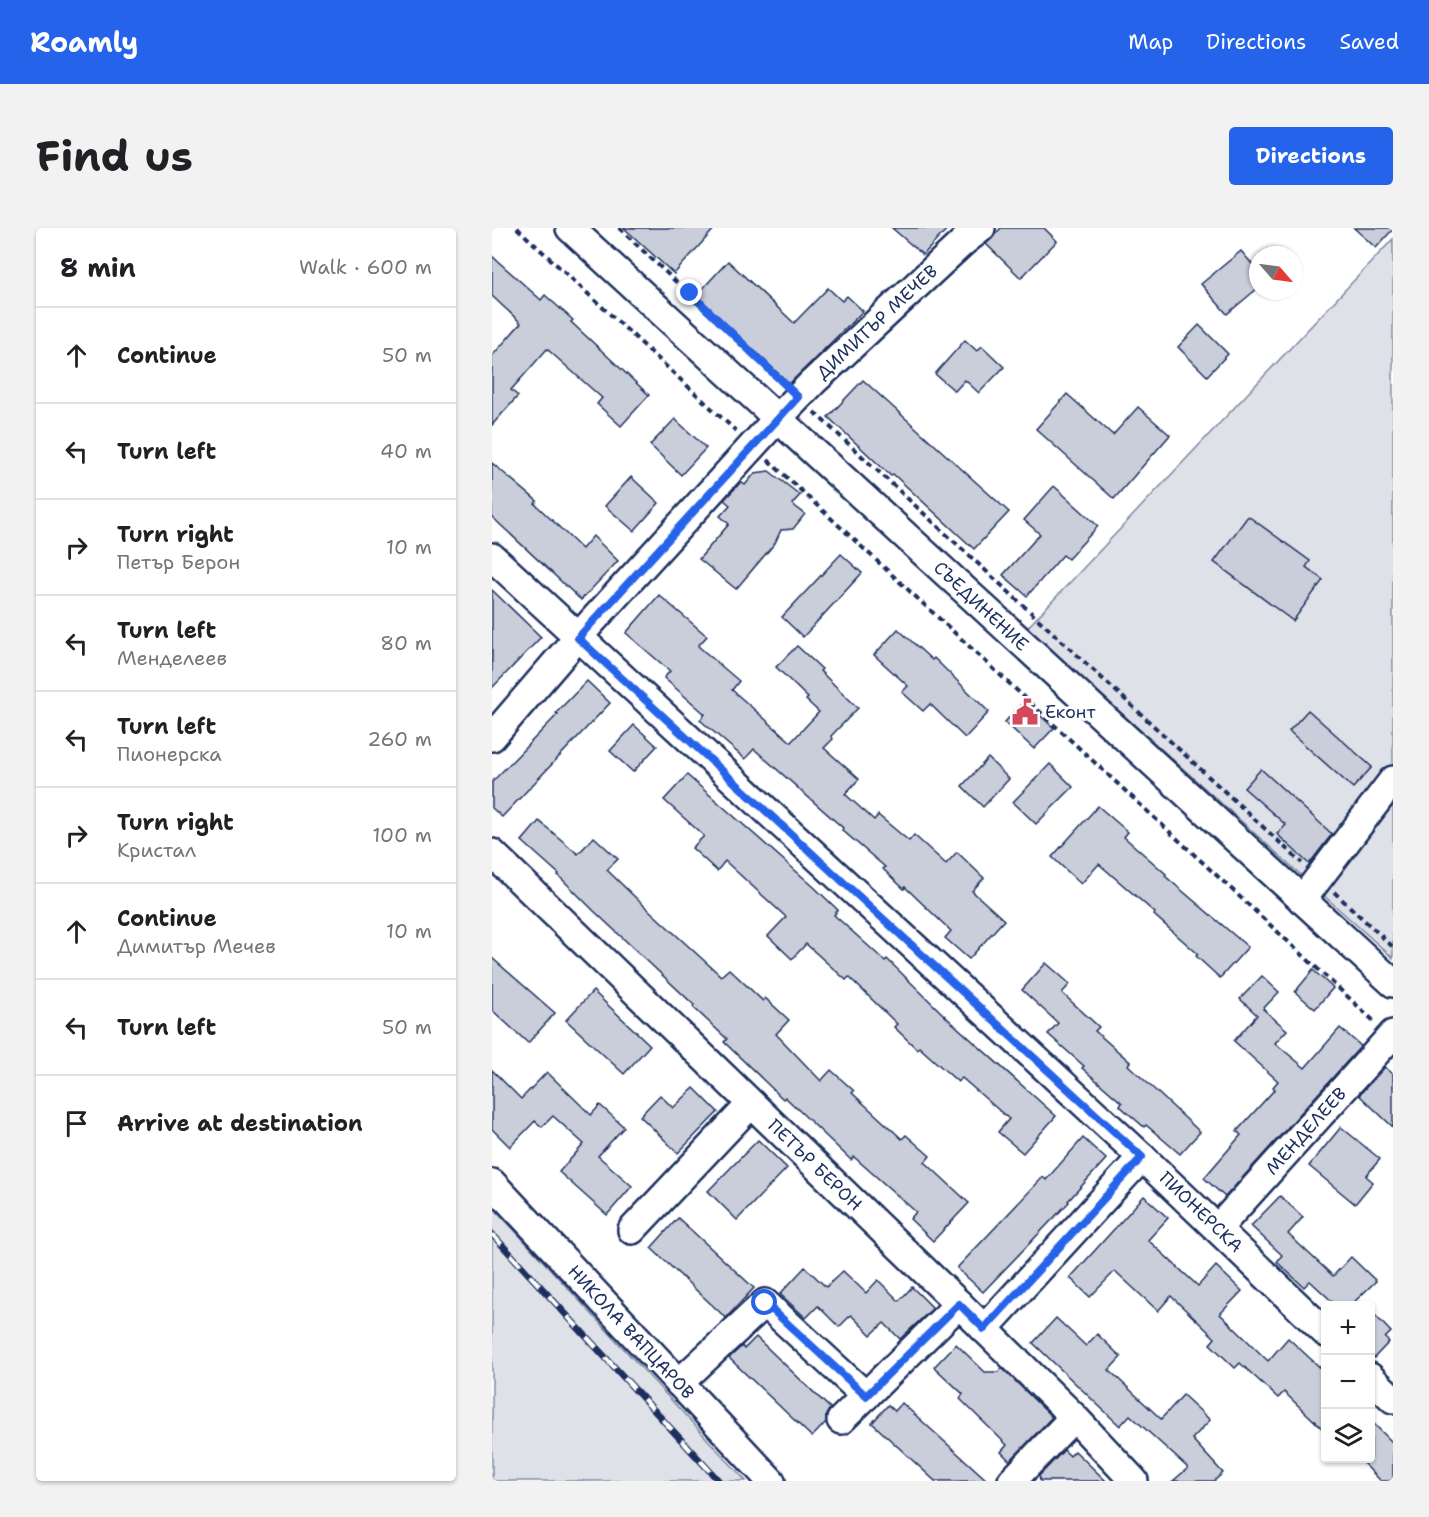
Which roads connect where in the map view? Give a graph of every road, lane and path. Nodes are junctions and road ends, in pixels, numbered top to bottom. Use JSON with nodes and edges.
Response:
{"nodes":[{"id":1,"x":517,"y":228,"type":"edge"},
{"id":2,"x":570,"y":228,"type":"edge"},
{"id":3,"x":619,"y":228,"type":"edge"},
{"id":4,"x":981,"y":228,"type":"edge"},
{"id":5,"x":798,"y":397,"type":"junction"},
{"id":6,"x":777,"y":419,"type":"junction"},
{"id":7,"x":753,"y":446,"type":"junction"},
{"id":8,"x":492,"y":557,"type":"edge"},
{"id":9,"x":578,"y":638,"type":"junction"},
{"id":10,"x":492,"y":737,"type":"edge"},
{"id":11,"x":1391,"y":787,"type":"edge"},
{"id":12,"x":492,"y":853,"type":"edge"},
{"id":13,"x":1318,"y":878,"type":"junction"},
{"id":14,"x":1302,"y":900,"type":"junction"},
{"id":15,"x":1393,"y":947,"type":"edge"},
{"id":16,"x":1393,"y":983,"type":"edge"},
{"id":17,"x":1392,"y":1036,"type":"edge"},
{"id":18,"x":752,"y":1104,"type":"junction"},
{"id":19,"x":1142,"y":1157,"type":"junction"},
{"id":20,"x":492,"y":1183,"type":"edge"},
{"id":21,"x":1218,"y":1228,"type":"junction"},
{"id":22,"x":632,"y":1230,"type":"dead end"},
{"id":23,"x":959,"y":1304,"type":"junction"},
{"id":24,"x":1321,"y":1328,"type":"edge"},
{"id":25,"x":984,"y":1329,"type":"junction"},
{"id":26,"x":1375,"y":1381,"type":"edge"},
{"id":27,"x":679,"y":1383,"type":"junction"},
{"id":28,"x":866,"y":1396,"type":"junction"},
{"id":29,"x":1393,"y":1399,"type":"edge"},
{"id":30,"x":1074,"y":1417,"type":"junction"},
{"id":31,"x":841,"y":1420,"type":"dead end"},
{"id":32,"x":771,"y":1481,"type":"edge"},
{"id":33,"x":1012,"y":1481,"type":"edge"},
{"id":34,"x":1134,"y":1481,"type":"edge"}],
"edges":[{"from":1,"to":7,"type":"path"},
{"from":2,"to":6,"type":"street","name":"СЪЕДИНЕНИЕ"},
{"from":3,"to":5,"type":"path"},
{"from":4,"to":5,"type":"street","name":"ДИМИТЪР МЕЧЕВ"},
{"from":5,"to":6,"type":"street","name":"ДИМИТЪР МЕЧЕВ"},
{"from":5,"to":13,"type":"path"},
{"from":6,"to":7,"type":"street","name":"ДИМИТЪР МЕЧЕВ"},
{"from":6,"to":14,"type":"street","name":"СЪЕДИНЕНИЕ"},
{"from":7,"to":9,"type":"street","name":"ДИМИТЪР МЕЧЕВ"},
{"from":7,"to":17,"type":"path"},
{"from":8,"to":9,"type":"street","name":"ПИОНЕРСКА"},
{"from":9,"to":10,"type":"street","name":"ДИМИТЪР МЕЧЕВ"},
{"from":9,"to":19,"type":"street","name":"ПИОНЕРСКА"},
{"from":11,"to":13,"type":"street"},
{"from":12,"to":18,"type":"street","name":"ПЕТЪР БЕРОН"},
{"from":13,"to":14,"type":"street"},
{"from":13,"to":15,"type":"path"},
{"from":14,"to":16,"type":"street","name":"СЪЕДИНЕНИЕ"},
{"from":17,"to":21,"type":"street","name":"МЕНДЕЛЕЕВ"},
{"from":18,"to":22,"type":"street"},
{"from":18,"to":23,"type":"street","name":"ПЕТЪР БЕРОН"},
{"from":19,"to":21,"type":"street","name":"ПИОНЕРСКА"},
{"from":19,"to":25,"type":"street"},
{"from":20,"to":27,"type":"street","name":"НИКОЛА ВАПЦАРОВ"},
{"from":21,"to":24,"type":"street","name":"ПИОНЕРСКА"},
{"from":23,"to":25,"type":"street","name":"ПЕТЪР БЕРОН"},
{"from":23,"to":28,"type":"street"},
{"from":25,"to":30,"type":"street","name":"ПЕТЪР БЕРОН"},
{"from":26,"to":29,"type":"street"},
{"from":27,"to":28,"type":"street"},
{"from":27,"to":32,"type":"street","name":"НИКОЛА ВАПЦАРОВ"},
{"from":28,"to":31,"type":"street"},
{"from":30,"to":33,"type":"street"},
{"from":30,"to":34,"type":"street","name":"ПЕТЪР БЕРОН"}]}
